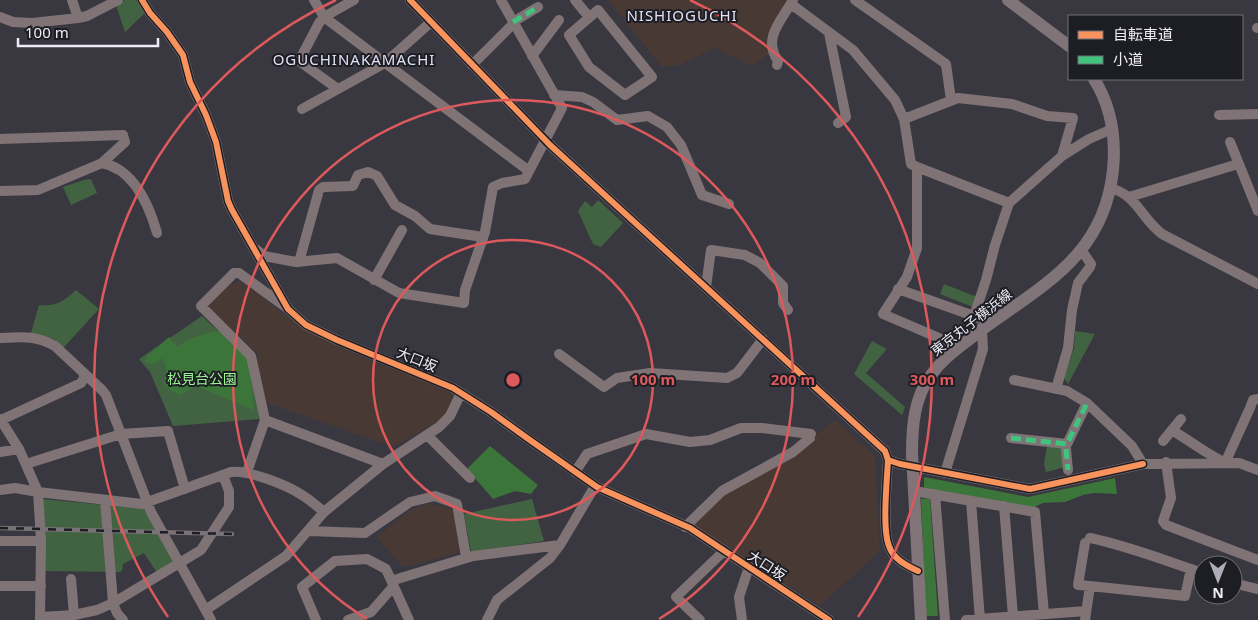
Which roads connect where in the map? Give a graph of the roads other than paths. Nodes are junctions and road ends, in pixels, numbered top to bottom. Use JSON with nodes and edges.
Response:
{"nodes":[{"id":1,"x":72,"y":0,"type":"edge"},
{"id":2,"x":118,"y":0,"type":"edge"},
{"id":3,"x":142,"y":0,"type":"edge"},
{"id":4,"x":314,"y":0,"type":"edge"},
{"id":5,"x":410,"y":0,"type":"edge"},
{"id":6,"x":501,"y":0,"type":"edge"},
{"id":7,"x":575,"y":0,"type":"edge"},
{"id":8,"x":855,"y":0,"type":"edge"},
{"id":9,"x":1008,"y":0,"type":"edge"},
{"id":10,"x":352,"y":1,"type":"edge"},
{"id":11,"x":792,"y":2,"type":"edge"},
{"id":12,"x":538,"y":6,"type":"edge"},
{"id":13,"x":0,"y":17,"type":"edge"},
{"id":14,"x":324,"y":17,"type":"junction"},
{"id":15,"x":589,"y":17,"type":"junction"},
{"id":16,"x":78,"y":18,"type":"junction"},
{"id":17,"x":559,"y":20,"type":"dead end"},
{"id":18,"x":430,"y":22,"type":"junction"},
{"id":19,"x":514,"y":22,"type":"junction"},
{"id":20,"x":829,"y":33,"type":"junction"},
{"id":21,"x":1068,"y":45,"type":"edge"},
{"id":22,"x":532,"y":56,"type":"junction"},
{"id":23,"x":385,"y":63,"type":"junction"},
{"id":24,"x":472,"y":65,"type":"junction"},
{"id":25,"x":777,"y":65,"type":"dead end"},
{"id":26,"x":1094,"y":80,"type":"edge"},
{"id":27,"x":338,"y":89,"type":"junction"},
{"id":28,"x":554,"y":95,"type":"junction"},
{"id":29,"x":951,"y":100,"type":"junction"},
{"id":30,"x":302,"y":109,"type":"dead end"},
{"id":31,"x":1258,"y":114,"type":"edge"},
{"id":32,"x":1219,"y":115,"type":"dead end"},
{"id":33,"x":904,"y":119,"type":"junction"},
{"id":34,"x":838,"y":123,"type":"dead end"},
{"id":35,"x":1112,"y":129,"type":"junction"},
{"id":36,"x":0,"y":139,"type":"edge"},
{"id":37,"x":545,"y":139,"type":"junction"},
{"id":38,"x":1230,"y":142,"type":"dead end"},
{"id":39,"x":1062,"y":156,"type":"junction"},
{"id":40,"x":102,"y":163,"type":"junction"},
{"id":41,"x":1238,"y":164,"type":"junction"},
{"id":42,"x":917,"y":167,"type":"junction"},
{"id":43,"x":529,"y":171,"type":"junction"},
{"id":44,"x":1110,"y":188,"type":"junction"},
{"id":45,"x":0,"y":191,"type":"edge"},
{"id":46,"x":1130,"y":197,"type":"junction"},
{"id":47,"x":1009,"y":203,"type":"junction"},
{"id":48,"x":729,"y":204,"type":"dead end"},
{"id":49,"x":1258,"y":211,"type":"edge"},
{"id":50,"x":402,"y":230,"type":"dead end"},
{"id":51,"x":157,"y":233,"type":"dead end"},
{"id":52,"x":483,"y":237,"type":"junction"},
{"id":53,"x":254,"y":248,"type":"junction"},
{"id":54,"x":1082,"y":251,"type":"junction"},
{"id":55,"x":299,"y":262,"type":"junction"},
{"id":56,"x":374,"y":280,"type":"junction"},
{"id":57,"x":1258,"y":284,"type":"edge"},
{"id":58,"x":706,"y":287,"type":"junction"},
{"id":59,"x":898,"y":289,"type":"junction"},
{"id":60,"x":288,"y":308,"type":"junction"},
{"id":61,"x":788,"y":310,"type":"dead end"},
{"id":62,"x":974,"y":316,"type":"junction"},
{"id":63,"x":982,"y":330,"type":"junction"},
{"id":64,"x":0,"y":338,"type":"edge"},
{"id":65,"x":763,"y":339,"type":"junction"},
{"id":66,"x":960,"y":346,"type":"junction"},
{"id":67,"x":558,"y":354,"type":"dead end"},
{"id":68,"x":86,"y":375,"type":"junction"},
{"id":69,"x":1014,"y":380,"type":"dead end"},
{"id":70,"x":1056,"y":389,"type":"junction"},
{"id":71,"x":461,"y":393,"type":"junction"},
{"id":72,"x":1258,"y":398,"type":"edge"},
{"id":73,"x":1087,"y":403,"type":"junction"},
{"id":74,"x":0,"y":419,"type":"edge"},
{"id":75,"x":1181,"y":419,"type":"dead end"},
{"id":76,"x":265,"y":420,"type":"junction"},
{"id":77,"x":1172,"y":430,"type":"junction"},
{"id":78,"x":121,"y":434,"type":"junction"},
{"id":79,"x":427,"y":435,"type":"junction"},
{"id":80,"x":1011,"y":438,"type":"dead end"},
{"id":81,"x":1163,"y":441,"type":"dead end"},
{"id":82,"x":1066,"y":448,"type":"dead end"},
{"id":83,"x":19,"y":449,"type":"junction"},
{"id":84,"x":0,"y":452,"type":"edge"},
{"id":85,"x":888,"y":460,"type":"junction"},
{"id":86,"x":1166,"y":462,"type":"junction"},
{"id":87,"x":1225,"y":463,"type":"junction"},
{"id":88,"x":26,"y":464,"type":"junction"},
{"id":89,"x":383,"y":464,"type":"junction"},
{"id":90,"x":1143,"y":464,"type":"junction"},
{"id":91,"x":1258,"y":470,"type":"edge"},
{"id":92,"x":247,"y":472,"type":"junction"},
{"id":93,"x":575,"y":472,"type":"junction"},
{"id":94,"x":945,"y":473,"type":"junction"},
{"id":95,"x":1065,"y":474,"type":"junction"},
{"id":96,"x":223,"y":475,"type":"junction"},
{"id":97,"x":470,"y":478,"type":"dead end"},
{"id":98,"x":595,"y":486,"type":"junction"},
{"id":99,"x":185,"y":489,"type":"junction"},
{"id":100,"x":0,"y":490,"type":"edge"},
{"id":101,"x":914,"y":491,"type":"junction"},
{"id":102,"x":38,"y":492,"type":"junction"},
{"id":103,"x":935,"y":494,"type":"junction"},
{"id":104,"x":105,"y":500,"type":"junction"},
{"id":105,"x":970,"y":500,"type":"junction"},
{"id":106,"x":148,"y":502,"type":"junction"},
{"id":107,"x":1004,"y":506,"type":"junction"},
{"id":108,"x":324,"y":512,"type":"junction"},
{"id":109,"x":686,"y":526,"type":"junction"},
{"id":110,"x":305,"y":536,"type":"junction"},
{"id":111,"x":0,"y":541,"type":"edge"},
{"id":112,"x":41,"y":541,"type":"junction"},
{"id":113,"x":560,"y":546,"type":"junction"},
{"id":114,"x":724,"y":551,"type":"junction"},
{"id":115,"x":466,"y":557,"type":"junction"},
{"id":116,"x":1258,"y":560,"type":"edge"},
{"id":117,"x":180,"y":563,"type":"junction"},
{"id":118,"x":749,"y":567,"type":"junction"},
{"id":119,"x":1191,"y":569,"type":"joint"},
{"id":120,"x":918,"y":571,"type":"junction"},
{"id":121,"x":71,"y":579,"type":"dead end"},
{"id":122,"x":393,"y":584,"type":"junction"},
{"id":123,"x":0,"y":586,"type":"edge"},
{"id":124,"x":41,"y":586,"type":"junction"},
{"id":125,"x":1090,"y":586,"type":"junction"},
{"id":126,"x":1243,"y":586,"type":"edge"},
{"id":127,"x":1257,"y":589,"type":"edge"},
{"id":128,"x":113,"y":603,"type":"junction"},
{"id":129,"x":207,"y":609,"type":"junction"},
{"id":130,"x":1044,"y":614,"type":"junction"},
{"id":131,"x":74,"y":615,"type":"junction"},
{"id":132,"x":1086,"y":615,"type":"edge"},
{"id":133,"x":1013,"y":616,"type":"junction"},
{"id":134,"x":41,"y":619,"type":"edge"},
{"id":135,"x":123,"y":620,"type":"edge"},
{"id":136,"x":211,"y":620,"type":"edge"},
{"id":137,"x":316,"y":620,"type":"edge"},
{"id":138,"x":348,"y":620,"type":"edge"},
{"id":139,"x":410,"y":620,"type":"edge"},
{"id":140,"x":487,"y":620,"type":"edge"},
{"id":141,"x":700,"y":620,"type":"edge"},
{"id":142,"x":742,"y":620,"type":"edge"},
{"id":143,"x":829,"y":620,"type":"edge"},
{"id":144,"x":921,"y":620,"type":"edge"},
{"id":145,"x":945,"y":620,"type":"edge"},
{"id":146,"x":966,"y":620,"type":"edge"},
{"id":147,"x":980,"y":620,"type":"edge"}],
"edges":[{"from":1,"to":16,"type":"street"},
{"from":2,"to":16,"type":"street"},
{"from":3,"to":53,"type":"street","name":"大口坂"},
{"from":4,"to":14,"type":"street"},
{"from":5,"to":18,"type":"street"},
{"from":6,"to":19,"type":"street"},
{"from":7,"to":15,"type":"street"},
{"from":8,"to":29,"type":"street"},
{"from":9,"to":21,"type":"main road"},
{"from":10,"to":14,"type":"street"},
{"from":11,"to":20,"type":"street"},
{"from":11,"to":25,"type":"street"},
{"from":12,"to":19,"type":"street"},
{"from":13,"to":16,"type":"street"},
{"from":14,"to":23,"type":"street"},
{"from":14,"to":27,"type":"street"},
{"from":15,"to":15,"type":"street"},
{"from":17,"to":22,"type":"street"},
{"from":18,"to":23,"type":"street"},
{"from":18,"to":24,"type":"street"},
{"from":19,"to":22,"type":"street"},
{"from":19,"to":24,"type":"street"},
{"from":20,"to":33,"type":"street"},
{"from":20,"to":34,"type":"street"},
{"from":22,"to":28,"type":"street"},
{"from":23,"to":27,"type":"street"},
{"from":23,"to":43,"type":"street"},
{"from":24,"to":37,"type":"street"},
{"from":26,"to":35,"type":"main road","name":"東京丸子横浜線"},
{"from":27,"to":30,"type":"street"},
{"from":28,"to":37,"type":"street"},
{"from":28,"to":48,"type":"street"},
{"from":29,"to":33,"type":"street"},
{"from":29,"to":39,"type":"street"},
{"from":31,"to":32,"type":"street"},
{"from":33,"to":42,"type":"street"},
{"from":35,"to":39,"type":"street"},
{"from":35,"to":44,"type":"main road","name":"東京丸子横浜線"},
{"from":36,"to":40,"type":"street"},
{"from":37,"to":43,"type":"street"},
{"from":37,"to":58,"type":"street"},
{"from":38,"to":41,"type":"street"},
{"from":39,"to":47,"type":"street"},
{"from":40,"to":45,"type":"street"},
{"from":40,"to":51,"type":"street"},
{"from":41,"to":46,"type":"street"},
{"from":41,"to":49,"type":"street"},
{"from":42,"to":47,"type":"street"},
{"from":42,"to":59,"type":"street"},
{"from":43,"to":52,"type":"street"},
{"from":44,"to":46,"type":"street"},
{"from":44,"to":54,"type":"main road","name":"東京丸子横浜線"},
{"from":46,"to":57,"type":"street"},
{"from":47,"to":62,"type":"street"},
{"from":50,"to":56,"type":"street"},
{"from":52,"to":55,"type":"street"},
{"from":52,"to":56,"type":"street"},
{"from":53,"to":55,"type":"street"},
{"from":53,"to":60,"type":"street","name":"大口坂"},
{"from":54,"to":63,"type":"main road","name":"東京丸子横浜線"},
{"from":54,"to":70,"type":"street"},
{"from":55,"to":56,"type":"street"},
{"from":58,"to":61,"type":"street"},
{"from":58,"to":65,"type":"street"},
{"from":59,"to":62,"type":"street"},
{"from":59,"to":66,"type":"street"},
{"from":60,"to":71,"type":"street","name":"大口坂"},
{"from":60,"to":76,"type":"street"},
{"from":62,"to":63,"type":"street"},
{"from":63,"to":66,"type":"main road","name":"東京丸子横浜線"},
{"from":63,"to":94,"type":"street"},
{"from":64,"to":68,"type":"street"},
{"from":65,"to":67,"type":"street"},
{"from":65,"to":85,"type":"street"},
{"from":66,"to":101,"type":"main road","name":"東京丸子横浜線","bridge":true},
{"from":68,"to":74,"type":"street"},
{"from":68,"to":78,"type":"street"},
{"from":69,"to":70,"type":"street"},
{"from":70,"to":73,"type":"street"},
{"from":71,"to":79,"type":"street"},
{"from":71,"to":93,"type":"street","name":"大口坂"},
{"from":72,"to":87,"type":"street"},
{"from":73,"to":80,"type":"street"},
{"from":73,"to":90,"type":"street"},
{"from":74,"to":83,"type":"street"},
{"from":75,"to":77,"type":"street"},
{"from":76,"to":89,"type":"street"},
{"from":76,"to":92,"type":"street"},
{"from":77,"to":81,"type":"street"},
{"from":77,"to":87,"type":"street"},
{"from":78,"to":88,"type":"street"},
{"from":78,"to":99,"type":"street"},
{"from":78,"to":106,"type":"street"},
{"from":79,"to":89,"type":"street"},
{"from":79,"to":97,"type":"street"},
{"from":82,"to":95,"type":"street"},
{"from":83,"to":84,"type":"street"},
{"from":83,"to":88,"type":"street"},
{"from":85,"to":94,"type":"street"},
{"from":85,"to":120,"type":"street"},
{"from":86,"to":87,"type":"street"},
{"from":86,"to":90,"type":"street"},
{"from":86,"to":116,"type":"street"},
{"from":87,"to":91,"type":"street"},
{"from":88,"to":102,"type":"street"},
{"from":89,"to":108,"type":"street"},
{"from":90,"to":95,"type":"street"},
{"from":92,"to":96,"type":"street"},
{"from":92,"to":108,"type":"street"},
{"from":93,"to":98,"type":"street","name":"大口坂"},
{"from":93,"to":109,"type":"street"},
{"from":94,"to":95,"type":"street"},
{"from":96,"to":99,"type":"street"},
{"from":96,"to":117,"type":"street"},
{"from":98,"to":109,"type":"street","name":"大口坂"},
{"from":98,"to":113,"type":"street"},
{"from":99,"to":106,"type":"street"},
{"from":100,"to":102,"type":"street"},
{"from":101,"to":103,"type":"street"},
{"from":101,"to":120,"type":"main road","name":"東京丸子横浜線"},
{"from":102,"to":104,"type":"street"},
{"from":102,"to":112,"type":"street"},
{"from":103,"to":105,"type":"street"},
{"from":103,"to":145,"type":"street"},
{"from":104,"to":106,"type":"street"},
{"from":104,"to":128,"type":"street"},
{"from":105,"to":107,"type":"street"},
{"from":105,"to":147,"type":"street"},
{"from":106,"to":117,"type":"street"},
{"from":107,"to":130,"type":"street"},
{"from":107,"to":133,"type":"street"},
{"from":108,"to":110,"type":"street"},
{"from":109,"to":114,"type":"street","name":"大口坂"},
{"from":110,"to":115,"type":"street"},
{"from":110,"to":129,"type":"street"},
{"from":111,"to":112,"type":"street"},
{"from":112,"to":124,"type":"street"},
{"from":113,"to":115,"type":"street"},
{"from":113,"to":140,"type":"street"},
{"from":114,"to":118,"type":"street","name":"大口坂"},
{"from":114,"to":141,"type":"street"},
{"from":115,"to":122,"type":"street"},
{"from":117,"to":128,"type":"street"},
{"from":117,"to":129,"type":"street"},
{"from":118,"to":142,"type":"street"},
{"from":118,"to":143,"type":"street","name":"大口坂"},
{"from":119,"to":125,"type":"street"},
{"from":119,"to":125,"type":"street"},
{"from":120,"to":144,"type":"main road","name":"東京丸子横浜線"},
{"from":121,"to":131,"type":"street"},
{"from":122,"to":137,"type":"street"},
{"from":122,"to":138,"type":"street"},
{"from":122,"to":139,"type":"street"},
{"from":123,"to":124,"type":"street"},
{"from":124,"to":134,"type":"street"},
{"from":125,"to":132,"type":"street"},
{"from":126,"to":127,"type":"street"},
{"from":128,"to":131,"type":"street"},
{"from":128,"to":135,"type":"street"},
{"from":129,"to":136,"type":"street"},
{"from":130,"to":132,"type":"street"},
{"from":130,"to":133,"type":"street"},
{"from":131,"to":134,"type":"street"},
{"from":133,"to":147,"type":"street"},
{"from":146,"to":147,"type":"street"}]}
